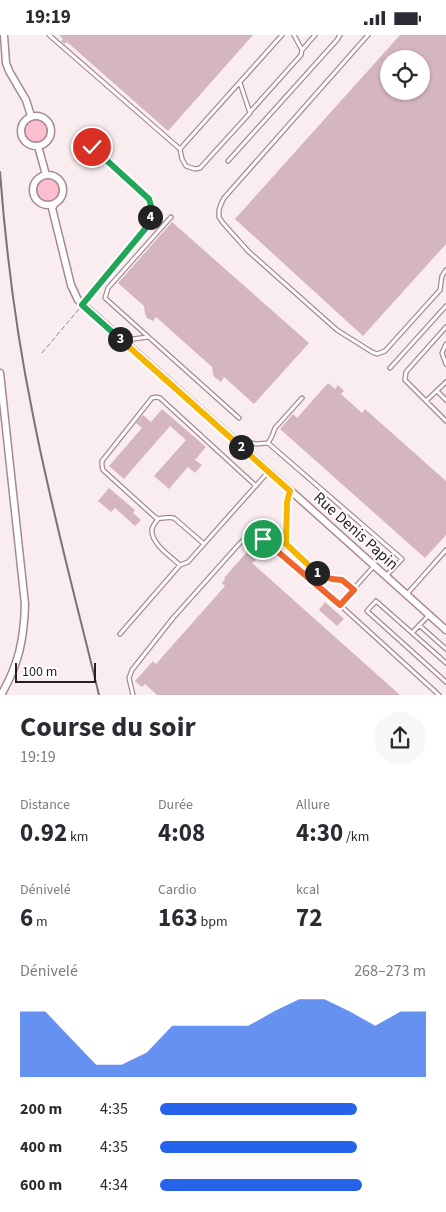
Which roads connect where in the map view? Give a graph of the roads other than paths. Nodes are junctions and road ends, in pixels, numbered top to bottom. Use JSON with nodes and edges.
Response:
{"nodes":[{"id":1,"x":4,"y":35,"type":"edge"},
{"id":2,"x":50,"y":35,"type":"edge"},
{"id":3,"x":282,"y":35,"type":"edge"},
{"id":4,"x":294,"y":35,"type":"edge"},
{"id":5,"x":315,"y":35,"type":"edge"},
{"id":6,"x":340,"y":35,"type":"edge"},
{"id":7,"x":368,"y":35,"type":"edge"},
{"id":8,"x":302,"y":50,"type":"junction"},
{"id":9,"x":240,"y":83,"type":"junction"},
{"id":10,"x":250,"y":113,"type":"junction"},
{"id":11,"x":31,"y":117,"type":"junction"},
{"id":12,"x":38,"y":146,"type":"junction"},
{"id":13,"x":180,"y":149,"type":"junction"},
{"id":14,"x":228,"y":161,"type":"dead end"},
{"id":15,"x":46,"y":175,"type":"junction"},
{"id":16,"x":55,"y":203,"type":"junction"},
{"id":17,"x":171,"y":217,"type":"dead end"},
{"id":18,"x":446,"y":270,"type":"edge"},
{"id":19,"x":446,"y":306,"type":"edge"},
{"id":20,"x":446,"y":327,"type":"edge"},
{"id":21,"x":149,"y":337,"type":"junction"},
{"id":22,"x":446,"y":344,"type":"edge"},
{"id":23,"x":127,"y":345,"type":"junction"},
{"id":24,"x":446,"y":364,"type":"edge"},
{"id":25,"x":390,"y":368,"type":"dead end"},
{"id":26,"x":0,"y":373,"type":"edge"},
{"id":27,"x":446,"y":382,"type":"edge"},
{"id":28,"x":437,"y":391,"type":"junction"},
{"id":29,"x":302,"y":399,"type":"dead end"},
{"id":30,"x":446,"y":400,"type":"edge"},
{"id":31,"x":426,"y":401,"type":"junction"},
{"id":32,"x":2,"y":411,"type":"edge"},
{"id":33,"x":239,"y":418,"type":"dead end"},
{"id":34,"x":446,"y":421,"type":"edge"},
{"id":35,"x":268,"y":443,"type":"junction"},
{"id":36,"x":241,"y":446,"type":"junction"},
{"id":37,"x":269,"y":471,"type":"junction"},
{"id":38,"x":256,"y":486,"type":"junction"},
{"id":39,"x":290,"y":491,"type":"junction"},
{"id":40,"x":158,"y":519,"type":"junction"},
{"id":41,"x":204,"y":544,"type":"junction"},
{"id":42,"x":446,"y":550,"type":"edge"},
{"id":43,"x":180,"y":565,"type":"junction"},
{"id":44,"x":374,"y":566,"type":"junction"},
{"id":45,"x":386,"y":576,"type":"junction"},
{"id":46,"x":354,"y":590,"type":"junction"},
{"id":47,"x":407,"y":595,"type":"junction"},
{"id":48,"x":340,"y":605,"type":"junction"},
{"id":49,"x":429,"y":614,"type":"junction"},
{"id":50,"x":419,"y":625,"type":"junction"},
{"id":51,"x":446,"y":630,"type":"edge"},
{"id":52,"x":412,"y":633,"type":"junction"},
{"id":53,"x":120,"y":634,"type":"dead end"},
{"id":54,"x":446,"y":649,"type":"edge"},
{"id":55,"x":446,"y":663,"type":"edge"},
{"id":56,"x":446,"y":682,"type":"edge"},
{"id":57,"x":1,"y":695,"type":"edge"},
{"id":58,"x":133,"y":695,"type":"edge"},
{"id":59,"x":439,"y":695,"type":"edge"}],
"edges":[{"from":1,"to":11,"type":"street"},
{"from":2,"to":13,"type":"lane"},
{"from":3,"to":9,"type":"lane"},
{"from":4,"to":8,"type":"lane"},
{"from":5,"to":8,"type":"lane"},
{"from":6,"to":14,"type":"lane"},
{"from":7,"to":18,"type":"lane"},
{"from":8,"to":10,"type":"lane"},
{"from":9,"to":10,"type":"lane"},
{"from":9,"to":13,"type":"lane"},
{"from":10,"to":13,"type":"lane"},
{"from":11,"to":12,"type":"street"},
{"from":11,"to":12,"type":"street"},
{"from":12,"to":15,"type":"street","name":"Rue Denis Papin"},
{"from":15,"to":16,"type":"street","name":"Rue Denis Papin"},
{"from":15,"to":16,"type":"street"},
{"from":16,"to":23,"type":"street","name":"Rue Denis Papin"},
{"from":17,"to":21,"type":"lane"},
{"from":19,"to":25,"type":"lane"},
{"from":20,"to":31,"type":"lane"},
{"from":21,"to":23,"type":"lane"},
{"from":21,"to":33,"type":"lane"},
{"from":22,"to":24,"type":"lane"},
{"from":23,"to":36,"type":"street","name":"Rue Denis Papin"},
{"from":26,"to":32,"type":"street"},
{"from":27,"to":28,"type":"lane"},
{"from":28,"to":30,"type":"lane"},
{"from":28,"to":31,"type":"lane"},
{"from":29,"to":35,"type":"lane"},
{"from":31,"to":34,"type":"lane"},
{"from":32,"to":57,"type":"street"},
{"from":35,"to":36,"type":"lane"},
{"from":35,"to":45,"type":"lane"},
{"from":36,"to":37,"type":"street","name":"Rue Denis Papin"},
{"from":37,"to":38,"type":"lane"},
{"from":37,"to":39,"type":"street","name":"Rue Denis Papin"},
{"from":38,"to":40,"type":"lane"},
{"from":38,"to":41,"type":"lane"},
{"from":39,"to":44,"type":"street","name":"Rue Denis Papin"},
{"from":39,"to":46,"type":"lane"},
{"from":40,"to":41,"type":"lane"},
{"from":40,"to":43,"type":"lane"},
{"from":41,"to":43,"type":"lane"},
{"from":42,"to":47,"type":"lane"},
{"from":43,"to":53,"type":"lane"},
{"from":44,"to":45,"type":"street","name":"Rue Denis Papin"},
{"from":44,"to":46,"type":"lane"},
{"from":45,"to":47,"type":"street","name":"Rue Denis Papin"},
{"from":46,"to":48,"type":"lane"},
{"from":47,"to":49,"type":"street","name":"Rue Denis Papin"},
{"from":48,"to":58,"type":"lane"},
{"from":48,"to":59,"type":"lane"},
{"from":49,"to":50,"type":"lane"},
{"from":49,"to":51,"type":"street","name":"Rue Denis Papin"},
{"from":50,"to":52,"type":"lane"},
{"from":50,"to":54,"type":"lane"},
{"from":52,"to":55,"type":"lane"},
{"from":52,"to":56,"type":"lane"}]}
